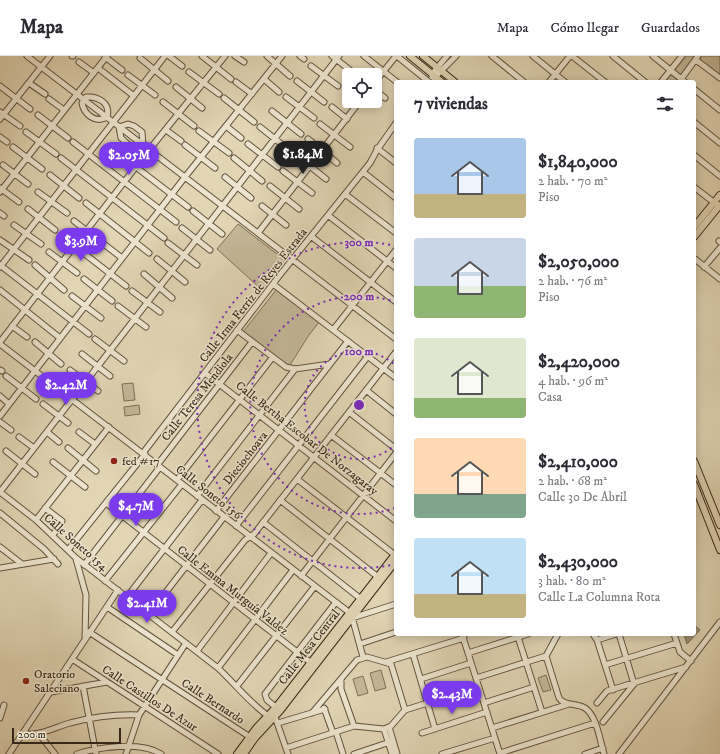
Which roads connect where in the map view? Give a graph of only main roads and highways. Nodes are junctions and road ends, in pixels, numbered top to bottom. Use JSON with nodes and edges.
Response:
{"nodes":[{"id":1,"x":410,"y":56,"type":"edge"},
{"id":2,"x":423,"y":56,"type":"edge"},
{"id":3,"x":431,"y":79,"type":"edge"},
{"id":4,"x":453,"y":80,"type":"edge"},
{"id":5,"x":720,"y":195,"type":"edge"},
{"id":6,"x":718,"y":205,"type":"edge"},
{"id":7,"x":696,"y":225,"type":"edge"},
{"id":8,"x":696,"y":234,"type":"edge"},
{"id":9,"x":696,"y":466,"type":"edge"},
{"id":10,"x":696,"y":489,"type":"edge"},
{"id":11,"x":720,"y":525,"type":"edge"},
{"id":12,"x":720,"y":550,"type":"edge"},
{"id":13,"x":394,"y":558,"type":"edge"},
{"id":14,"x":394,"y":559,"type":"edge"},
{"id":15,"x":351,"y":616,"type":"junction"},
{"id":16,"x":274,"y":712,"type":"junction"},
{"id":17,"x":251,"y":738,"type":"junction"},
{"id":18,"x":237,"y":754,"type":"edge"},
{"id":19,"x":244,"y":754,"type":"edge"}],
"edges":[{"from":1,"to":3,"type":"main road"},
{"from":2,"to":4,"type":"main road"},
{"from":5,"to":6,"type":"main road"},
{"from":6,"to":7,"type":"main road"},
{"from":6,"to":8,"type":"main road"},
{"from":9,"to":11,"type":"main road"},
{"from":10,"to":12,"type":"main road"},
{"from":13,"to":15,"type":"main road","name":"Calle Mesa Central"},
{"from":14,"to":15,"type":"main road","name":"Calle Mesa Central"},
{"from":15,"to":16,"type":"main road","name":"Calle Mesa Central"},
{"from":15,"to":16,"type":"main road","name":"Calle Mesa Central"},
{"from":16,"to":17,"type":"main road","name":"Calle Mesa Central"},
{"from":17,"to":18,"type":"main road","name":"Calle Mesa Central"},
{"from":17,"to":19,"type":"main road","name":"Calle Mesa Central"}]}
